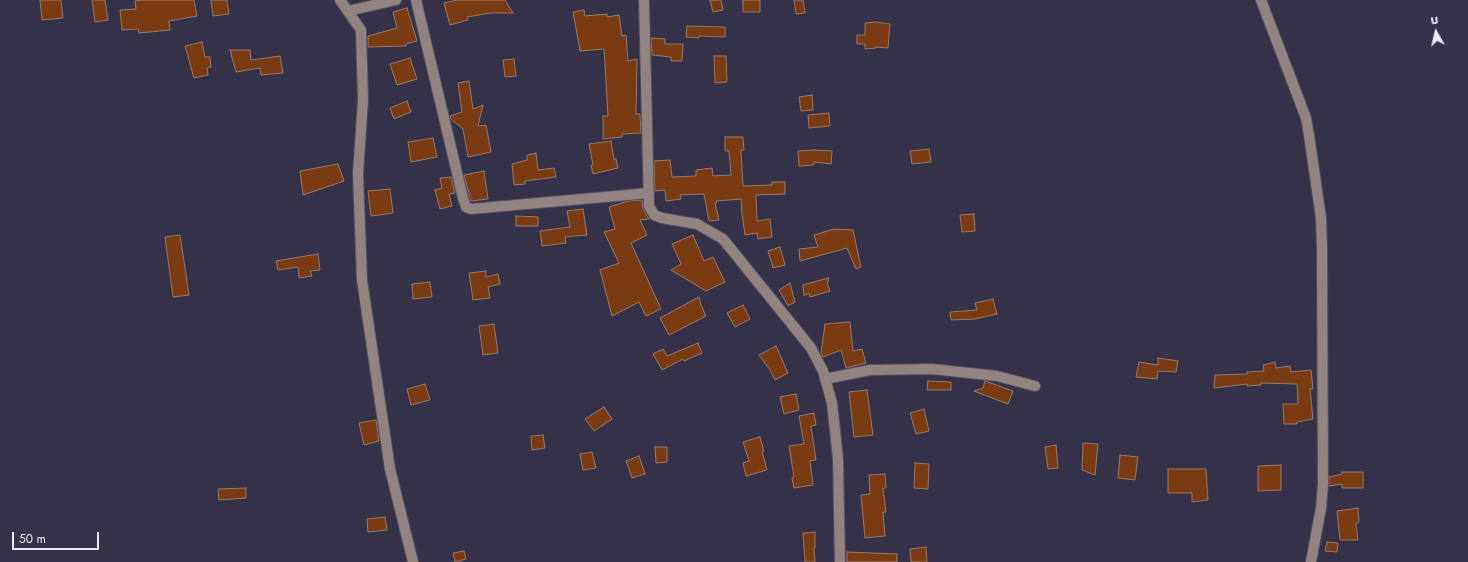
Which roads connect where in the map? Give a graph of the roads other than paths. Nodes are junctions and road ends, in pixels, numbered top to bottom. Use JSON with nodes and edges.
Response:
{"nodes":[{"id":1,"x":340,"y":0,"type":"edge"},
{"id":2,"x":396,"y":0,"type":"edge"},
{"id":3,"x":416,"y":0,"type":"edge"},
{"id":4,"x":644,"y":0,"type":"edge"},
{"id":5,"x":1261,"y":0,"type":"edge"},
{"id":6,"x":348,"y":11,"type":"junction"},
{"id":7,"x":649,"y":193,"type":"junction"},
{"id":8,"x":825,"y":379,"type":"junction"},
{"id":9,"x":1035,"y":386,"type":"dead end"},
{"id":10,"x":412,"y":562,"type":"edge"},
{"id":11,"x":840,"y":562,"type":"edge"},
{"id":12,"x":1311,"y":562,"type":"edge"}],
"edges":[{"from":1,"to":6,"type":"street"},
{"from":2,"to":6,"type":"street"},
{"from":3,"to":7,"type":"street"},
{"from":4,"to":7,"type":"street"},
{"from":5,"to":12,"type":"street"},
{"from":6,"to":10,"type":"street"},
{"from":7,"to":8,"type":"street"},
{"from":8,"to":9,"type":"street"},
{"from":8,"to":11,"type":"street"}]}
